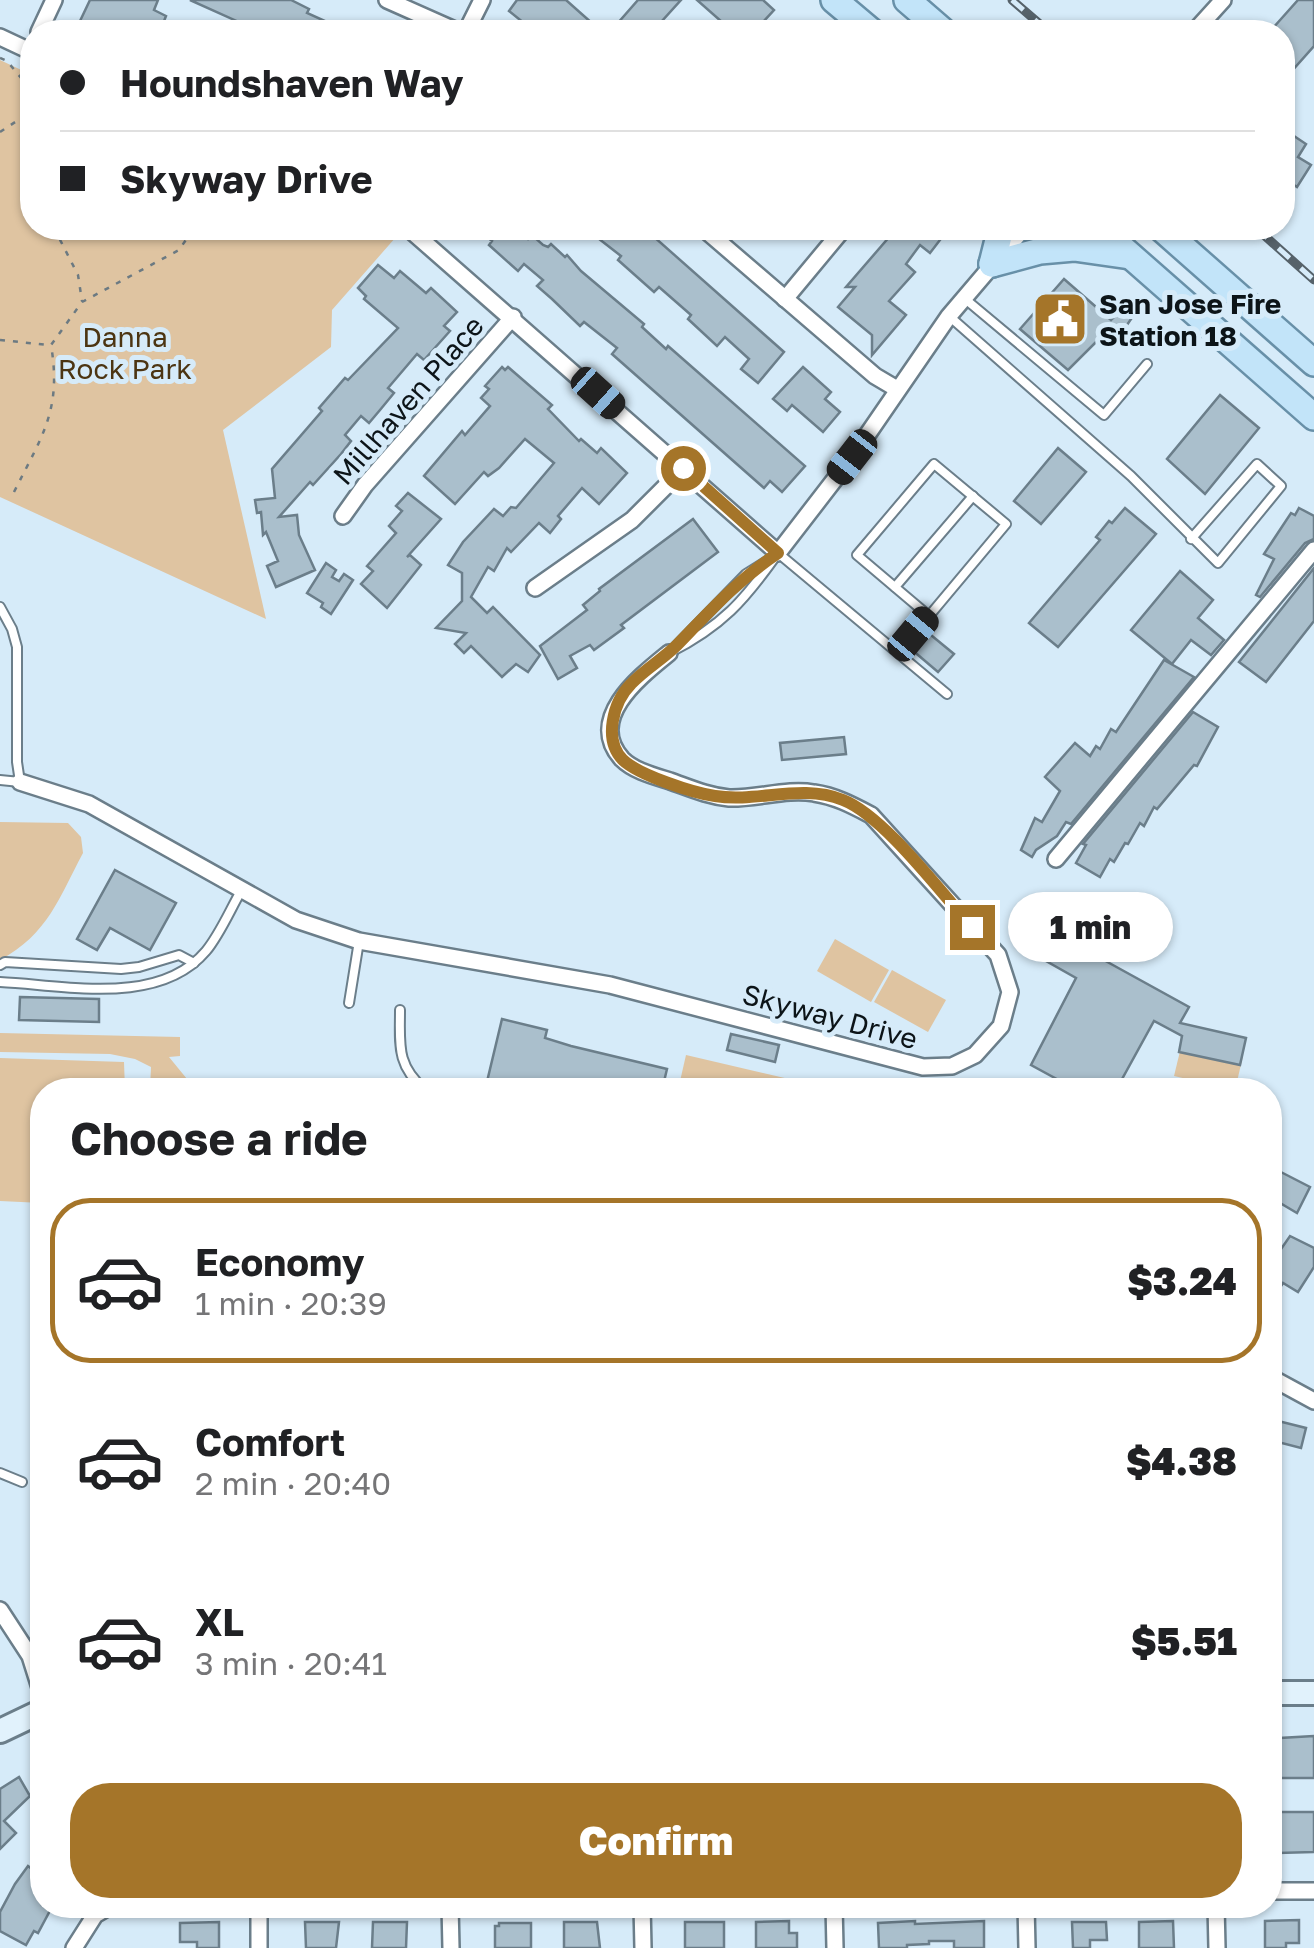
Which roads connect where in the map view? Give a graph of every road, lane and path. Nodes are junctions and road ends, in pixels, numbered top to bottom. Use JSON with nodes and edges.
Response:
{"nodes":[{"id":1,"x":387,"y":0,"type":"edge"},
{"id":2,"x":834,"y":0,"type":"edge"},
{"id":3,"x":907,"y":0,"type":"edge"},
{"id":4,"x":1223,"y":0,"type":"edge"},
{"id":5,"x":434,"y":20,"type":"edge"},
{"id":6,"x":858,"y":20,"type":"edge"},
{"id":7,"x":930,"y":20,"type":"edge"},
{"id":8,"x":1205,"y":20,"type":"edge"},
{"id":9,"x":0,"y":58,"type":"edge"},
{"id":10,"x":20,"y":77,"type":"edge"},
{"id":11,"x":60,"y":240,"type":"edge"},
{"id":12,"x":186,"y":240,"type":"edge"},
{"id":13,"x":419,"y":240,"type":"edge"},
{"id":14,"x":718,"y":240,"type":"edge"},
{"id":15,"x":834,"y":240,"type":"edge"},
{"id":16,"x":998,"y":240,"type":"edge"},
{"id":17,"x":1013,"y":240,"type":"edge"},
{"id":18,"x":1112,"y":240,"type":"edge"},
{"id":19,"x":1182,"y":240,"type":"edge"},
{"id":20,"x":1130,"y":256,"type":"junction"},
{"id":21,"x":992,"y":264,"type":"junction"},
{"id":22,"x":964,"y":298,"type":"junction"},
{"id":23,"x":785,"y":299,"type":"junction"},
{"id":24,"x":82,"y":302,"type":"junction"},
{"id":25,"x":949,"y":316,"type":"junction"},
{"id":26,"x":513,"y":317,"type":"junction"},
{"id":27,"x":0,"y":340,"type":"edge"},
{"id":28,"x":51,"y":345,"type":"junction"},
{"id":29,"x":1314,"y":363,"type":"edge"},
{"id":30,"x":1148,"y":364,"type":"dead end"},
{"id":31,"x":897,"y":388,"type":"junction"},
{"id":32,"x":1314,"y":417,"type":"edge"},
{"id":33,"x":683,"y":468,"type":"junction"},
{"id":34,"x":14,"y":492,"type":"dead end"},
{"id":35,"x":973,"y":496,"type":"junction"},
{"id":36,"x":343,"y":516,"type":"dead end"},
{"id":37,"x":1191,"y":539,"type":"junction"},
{"id":38,"x":1314,"y":550,"type":"edge"},
{"id":39,"x":778,"y":553,"type":"junction"},
{"id":40,"x":896,"y":587,"type":"junction"},
{"id":41,"x":536,"y":588,"type":"dead end"},
{"id":42,"x":0,"y":607,"type":"edge"},
{"id":43,"x":929,"y":616,"type":"junction"},
{"id":44,"x":669,"y":653,"type":"junction"},
{"id":45,"x":898,"y":653,"type":"junction"},
{"id":46,"x":946,"y":694,"type":"dead end"},
{"id":47,"x":0,"y":780,"type":"edge"},
{"id":48,"x":20,"y":782,"type":"junction"},
{"id":49,"x":1056,"y":859,"type":"dead end"},
{"id":50,"x":241,"y":891,"type":"junction"},
{"id":51,"x":360,"y":941,"type":"junction"},
{"id":52,"x":194,"y":963,"type":"junction"},
{"id":53,"x":0,"y":965,"type":"edge"},
{"id":54,"x":0,"y":982,"type":"edge"},
{"id":55,"x":349,"y":1004,"type":"dead end"},
{"id":56,"x":400,"y":1010,"type":"dead end"},
{"id":57,"x":412,"y":1078,"type":"edge"},
{"id":58,"x":1282,"y":1384,"type":"edge"},
{"id":59,"x":1314,"y":1401,"type":"edge"},
{"id":60,"x":0,"y":1472,"type":"edge"},
{"id":61,"x":22,"y":1482,"type":"dead end"},
{"id":62,"x":0,"y":1610,"type":"edge"},
{"id":63,"x":30,"y":1656,"type":"edge"},
{"id":64,"x":1282,"y":1693,"type":"edge"},
{"id":65,"x":1314,"y":1693,"type":"edge"},
{"id":66,"x":30,"y":1716,"type":"edge"},
{"id":67,"x":1,"y":1729,"type":"edge"},
{"id":68,"x":1282,"y":1891,"type":"edge"},
{"id":69,"x":1314,"y":1891,"type":"edge"},
{"id":70,"x":93,"y":1918,"type":"edge"},
{"id":71,"x":259,"y":1918,"type":"edge"},
{"id":72,"x":450,"y":1918,"type":"edge"},
{"id":73,"x":642,"y":1918,"type":"edge"},
{"id":74,"x":834,"y":1918,"type":"edge"},
{"id":75,"x":1026,"y":1918,"type":"edge"},
{"id":76,"x":1216,"y":1918,"type":"edge"},
{"id":77,"x":74,"y":1948,"type":"edge"},
{"id":78,"x":259,"y":1948,"type":"edge"},
{"id":79,"x":451,"y":1948,"type":"edge"},
{"id":80,"x":643,"y":1948,"type":"edge"},
{"id":81,"x":835,"y":1948,"type":"edge"},
{"id":82,"x":1027,"y":1948,"type":"edge"},
{"id":83,"x":1217,"y":1948,"type":"edge"}],
"edges":[{"from":1,"to":5,"type":"street"},
{"from":2,"to":6,"type":"main road"},
{"from":3,"to":7,"type":"main road"},
{"from":4,"to":8,"type":"street"},
{"from":9,"to":10,"type":"path"},
{"from":11,"to":24,"type":"path"},
{"from":12,"to":24,"type":"path"},
{"from":13,"to":26,"type":"street"},
{"from":14,"to":23,"type":"street"},
{"from":15,"to":23,"type":"street"},
{"from":16,"to":21,"type":"main road"},
{"from":17,"to":21,"type":"street","name":"Skyway Drive"},
{"from":18,"to":20,"type":"main road"},
{"from":19,"to":29,"type":"main road"},
{"from":20,"to":21,"type":"main road"},
{"from":20,"to":32,"type":"main road"},
{"from":21,"to":22,"type":"street","name":"Skyway Drive"},
{"from":22,"to":25,"type":"street","name":"Skyway Drive"},
{"from":22,"to":30,"type":"lane"},
{"from":23,"to":31,"type":"street"},
{"from":24,"to":28,"type":"path"},
{"from":25,"to":31,"type":"street","name":"Skyway Drive"},
{"from":25,"to":37,"type":"lane"},
{"from":26,"to":33,"type":"street"},
{"from":26,"to":36,"type":"street","name":"Millhaven Place"},
{"from":27,"to":28,"type":"path"},
{"from":28,"to":34,"type":"path"},
{"from":31,"to":39,"type":"street","name":"Skyway Drive"},
{"from":33,"to":39,"type":"street"},
{"from":33,"to":41,"type":"street"},
{"from":35,"to":40,"type":"lane"},
{"from":35,"to":40,"type":"lane"},
{"from":35,"to":43,"type":"lane"},
{"from":37,"to":37,"type":"lane"},
{"from":38,"to":49,"type":"street"},
{"from":39,"to":44,"type":"lane","name":"Skyway Drive"},
{"from":39,"to":44,"type":"lane","name":"Skyway Drive"},
{"from":39,"to":45,"type":"lane"},
{"from":40,"to":43,"type":"lane"},
{"from":42,"to":48,"type":"lane"},
{"from":43,"to":45,"type":"lane"},
{"from":44,"to":51,"type":"street","name":"Skyway Drive"},
{"from":45,"to":46,"type":"lane"},
{"from":47,"to":48,"type":"lane"},
{"from":48,"to":50,"type":"street","name":"Skyway Drive"},
{"from":50,"to":51,"type":"street","name":"Skyway Drive"},
{"from":50,"to":52,"type":"lane"},
{"from":51,"to":55,"type":"lane"},
{"from":52,"to":53,"type":"lane"},
{"from":52,"to":54,"type":"lane"},
{"from":56,"to":57,"type":"lane"},
{"from":58,"to":59,"type":"street"},
{"from":60,"to":61,"type":"lane"},
{"from":62,"to":63,"type":"street"},
{"from":64,"to":65,"type":"main road"},
{"from":66,"to":67,"type":"main road"},
{"from":68,"to":69,"type":"street"},
{"from":70,"to":77,"type":"street"},
{"from":71,"to":78,"type":"street"},
{"from":72,"to":79,"type":"street"},
{"from":73,"to":80,"type":"street"},
{"from":74,"to":81,"type":"street"},
{"from":75,"to":82,"type":"street"},
{"from":76,"to":83,"type":"street"}]}
